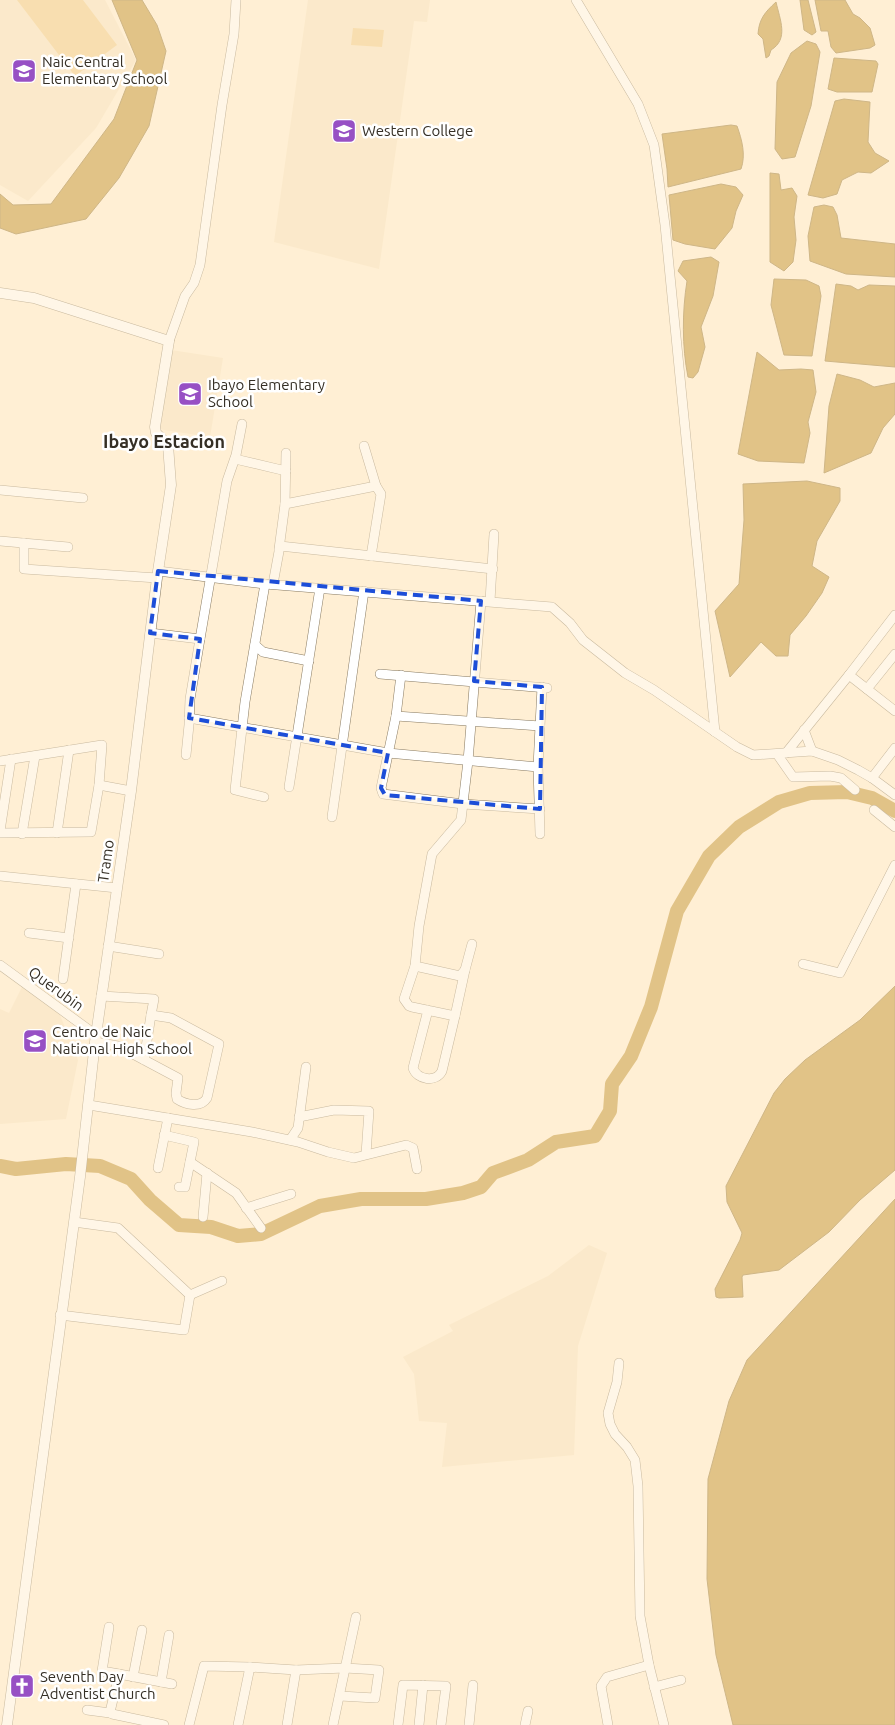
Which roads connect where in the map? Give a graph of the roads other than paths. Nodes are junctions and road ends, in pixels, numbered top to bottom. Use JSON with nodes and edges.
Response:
{"nodes":[{"id":1,"x":236,"y":0,"type":"edge"},
{"id":2,"x":576,"y":0,"type":"edge"},
{"id":3,"x":0,"y":293,"type":"edge"},
{"id":4,"x":169,"y":341,"type":"junction"},
{"id":5,"x":242,"y":424,"type":"dead end"},
{"id":6,"x":364,"y":446,"type":"dead end"},
{"id":7,"x":286,"y":453,"type":"dead end"},
{"id":8,"x":235,"y":459,"type":"junction"},
{"id":9,"x":286,"y":471,"type":"junction"},
{"id":10,"x":376,"y":486,"type":"junction"},
{"id":11,"x":0,"y":490,"type":"edge"},
{"id":12,"x":83,"y":498,"type":"dead end"},
{"id":13,"x":285,"y":504,"type":"junction"},
{"id":14,"x":494,"y":534,"type":"dead end"},
{"id":15,"x":0,"y":541,"type":"edge"},
{"id":16,"x":24,"y":543,"type":"junction"},
{"id":17,"x":68,"y":547,"type":"dead end"},
{"id":18,"x":279,"y":550,"type":"junction"},
{"id":19,"x":371,"y":556,"type":"junction"},
{"id":20,"x":493,"y":569,"type":"junction"},
{"id":21,"x":158,"y":574,"type":"junction"},
{"id":22,"x":212,"y":578,"type":"junction"},
{"id":23,"x":269,"y":584,"type":"junction"},
{"id":24,"x":320,"y":588,"type":"junction"},
{"id":25,"x":364,"y":592,"type":"junction"},
{"id":26,"x":485,"y":601,"type":"junction"},
{"id":27,"x":895,"y":615,"type":"edge"},
{"id":28,"x":150,"y":633,"type":"junction"},
{"id":29,"x":200,"y":639,"type":"junction"},
{"id":30,"x":255,"y":645,"type":"junction"},
{"id":31,"x":895,"y":654,"type":"edge"},
{"id":32,"x":309,"y":661,"type":"junction"},
{"id":33,"x":380,"y":674,"type":"dead end"},
{"id":34,"x":401,"y":675,"type":"junction"},
{"id":35,"x":849,"y":675,"type":"junction"},
{"id":36,"x":474,"y":681,"type":"junction"},
{"id":37,"x":867,"y":690,"type":"junction"},
{"id":38,"x":893,"y":707,"type":"edge"},
{"id":39,"x":396,"y":716,"type":"junction"},
{"id":40,"x":190,"y":718,"type":"junction"},
{"id":41,"x":471,"y":721,"type":"junction"},
{"id":42,"x":540,"y":726,"type":"junction"},
{"id":43,"x":243,"y":728,"type":"junction"},
{"id":44,"x":804,"y":730,"type":"junction"},
{"id":45,"x":716,"y":732,"type":"junction"},
{"id":46,"x":297,"y":737,"type":"junction"},
{"id":47,"x":342,"y":745,"type":"junction"},
{"id":48,"x":895,"y":748,"type":"edge"},
{"id":49,"x":69,"y":750,"type":"junction"},
{"id":50,"x":812,"y":751,"type":"junction"},
{"id":51,"x":388,"y":753,"type":"junction"},
{"id":52,"x":782,"y":754,"type":"junction"},
{"id":53,"x":186,"y":755,"type":"dead end"},
{"id":54,"x":35,"y":756,"type":"junction"},
{"id":55,"x":11,"y":759,"type":"junction"},
{"id":56,"x":0,"y":761,"type":"edge"},
{"id":57,"x":468,"y":761,"type":"junction"},
{"id":58,"x":538,"y":767,"type":"junction"},
{"id":59,"x":872,"y":778,"type":"junction"},
{"id":60,"x":99,"y":785,"type":"junction"},
{"id":61,"x":289,"y":787,"type":"dead end"},
{"id":62,"x":855,"y":790,"type":"dead end"},
{"id":63,"x":131,"y":791,"type":"junction"},
{"id":64,"x":895,"y":795,"type":"edge"},
{"id":65,"x":264,"y":797,"type":"dead end"},
{"id":66,"x":463,"y":804,"type":"junction"},
{"id":67,"x":540,"y":809,"type":"junction"},
{"id":68,"x":874,"y":810,"type":"dead end"},
{"id":69,"x":332,"y":817,"type":"dead end"},
{"id":70,"x":895,"y":827,"type":"edge"},
{"id":71,"x":0,"y":832,"type":"edge"},
{"id":72,"x":57,"y":833,"type":"junction"},
{"id":73,"x":22,"y":834,"type":"junction"},
{"id":74,"x":540,"y":834,"type":"dead end"},
{"id":75,"x":895,"y":865,"type":"edge"},
{"id":76,"x":0,"y":876,"type":"edge"},
{"id":77,"x":76,"y":884,"type":"junction"},
{"id":78,"x":117,"y":888,"type":"junction"},
{"id":79,"x":30,"y":933,"type":"dead end"},
{"id":80,"x":68,"y":938,"type":"junction"},
{"id":81,"x":472,"y":944,"type":"dead end"},
{"id":82,"x":108,"y":946,"type":"junction"},
{"id":83,"x":159,"y":954,"type":"dead end"},
{"id":84,"x":803,"y":964,"type":"dead end"},
{"id":85,"x":0,"y":965,"type":"edge"},
{"id":86,"x":415,"y":966,"type":"junction"},
{"id":87,"x":465,"y":970,"type":"junction"},
{"id":88,"x":63,"y":979,"type":"dead end"},
{"id":89,"x":101,"y":996,"type":"junction"},
{"id":90,"x":428,"y":1010,"type":"junction"},
{"id":91,"x":151,"y":1015,"type":"junction"},
{"id":92,"x":455,"y":1016,"type":"junction"},
{"id":93,"x":95,"y":1039,"type":"junction"},
{"id":94,"x":144,"y":1060,"type":"junction"},
{"id":95,"x":306,"y":1066,"type":"dead end"},
{"id":96,"x":89,"y":1105,"type":"junction"},
{"id":97,"x":300,"y":1117,"type":"junction"},
{"id":98,"x":168,"y":1118,"type":"junction"},
{"id":99,"x":164,"y":1135,"type":"junction"},
{"id":100,"x":290,"y":1140,"type":"junction"},
{"id":101,"x":366,"y":1154,"type":"junction"},
{"id":102,"x":190,"y":1162,"type":"junction"},
{"id":103,"x":158,"y":1168,"type":"dead end"},
{"id":104,"x":417,"y":1169,"type":"dead end"},
{"id":105,"x":207,"y":1173,"type":"junction"},
{"id":106,"x":179,"y":1187,"type":"dead end"},
{"id":107,"x":291,"y":1194,"type":"dead end"},
{"id":108,"x":246,"y":1208,"type":"junction"},
{"id":109,"x":203,"y":1217,"type":"dead end"},
{"id":110,"x":74,"y":1222,"type":"junction"},
{"id":111,"x":261,"y":1228,"type":"dead end"},
{"id":112,"x":222,"y":1281,"type":"dead end"},
{"id":113,"x":190,"y":1295,"type":"junction"},
{"id":114,"x":60,"y":1315,"type":"junction"},
{"id":115,"x":619,"y":1363,"type":"dead end"},
{"id":116,"x":356,"y":1617,"type":"dead end"},
{"id":117,"x":109,"y":1627,"type":"dead end"},
{"id":118,"x":142,"y":1630,"type":"dead end"},
{"id":119,"x":169,"y":1635,"type":"dead end"},
{"id":120,"x":649,"y":1665,"type":"junction"},
{"id":121,"x":250,"y":1667,"type":"junction"},
{"id":122,"x":345,"y":1668,"type":"junction"},
{"id":123,"x":296,"y":1670,"type":"junction"},
{"id":124,"x":119,"y":1674,"type":"junction"},
{"id":125,"x":133,"y":1677,"type":"junction"},
{"id":126,"x":681,"y":1680,"type":"dead end"},
{"id":127,"x":161,"y":1682,"type":"junction"},
{"id":128,"x":172,"y":1684,"type":"dead end"},
{"id":129,"x":473,"y":1685,"type":"dead end"},
{"id":130,"x":423,"y":1686,"type":"junction"},
{"id":131,"x":654,"y":1687,"type":"junction"},
{"id":132,"x":340,"y":1696,"type":"junction"},
{"id":133,"x":87,"y":1710,"type":"dead end"},
{"id":134,"x":528,"y":1711,"type":"dead end"},
{"id":135,"x":110,"y":1713,"type":"junction"},
{"id":136,"x":6,"y":1725,"type":"edge"},
{"id":137,"x":164,"y":1725,"type":"edge"},
{"id":138,"x":189,"y":1725,"type":"edge"},
{"id":139,"x":238,"y":1725,"type":"edge"},
{"id":140,"x":287,"y":1725,"type":"edge"},
{"id":141,"x":333,"y":1725,"type":"edge"},
{"id":142,"x":398,"y":1725,"type":"edge"},
{"id":143,"x":419,"y":1725,"type":"edge"},
{"id":144,"x":441,"y":1725,"type":"edge"},
{"id":145,"x":469,"y":1725,"type":"edge"},
{"id":146,"x":525,"y":1725,"type":"edge"},
{"id":147,"x":608,"y":1725,"type":"edge"},
{"id":148,"x":664,"y":1725,"type":"edge"}],
"edges":[{"from":1,"to":4,"type":"street"},
{"from":2,"to":45,"type":"street"},
{"from":3,"to":4,"type":"street"},
{"from":4,"to":21,"type":"street","name":"Tramo"},
{"from":5,"to":8,"type":"street"},
{"from":6,"to":10,"type":"street"},
{"from":7,"to":9,"type":"street"},
{"from":8,"to":9,"type":"street"},
{"from":8,"to":22,"type":"street"},
{"from":9,"to":13,"type":"street"},
{"from":10,"to":13,"type":"street"},
{"from":10,"to":19,"type":"street"},
{"from":11,"to":12,"type":"street"},
{"from":13,"to":18,"type":"street"},
{"from":14,"to":20,"type":"street"},
{"from":15,"to":16,"type":"street"},
{"from":16,"to":17,"type":"street"},
{"from":16,"to":21,"type":"street"},
{"from":18,"to":19,"type":"street"},
{"from":18,"to":23,"type":"street"},
{"from":19,"to":20,"type":"street"},
{"from":20,"to":26,"type":"street"},
{"from":21,"to":22,"type":"street"},
{"from":21,"to":28,"type":"street","name":"Tramo"},
{"from":22,"to":23,"type":"street"},
{"from":22,"to":29,"type":"street"},
{"from":23,"to":24,"type":"street"},
{"from":23,"to":30,"type":"street"},
{"from":24,"to":25,"type":"street"},
{"from":24,"to":32,"type":"street"},
{"from":25,"to":26,"type":"street"},
{"from":25,"to":47,"type":"street"},
{"from":26,"to":36,"type":"street"},
{"from":26,"to":45,"type":"street"},
{"from":27,"to":35,"type":"street"},
{"from":28,"to":29,"type":"street"},
{"from":28,"to":63,"type":"street","name":"Tramo"},
{"from":29,"to":40,"type":"street"},
{"from":30,"to":32,"type":"street"},
{"from":30,"to":43,"type":"street"},
{"from":31,"to":37,"type":"street"},
{"from":32,"to":46,"type":"street"},
{"from":33,"to":34,"type":"street"},
{"from":34,"to":36,"type":"street"},
{"from":34,"to":39,"type":"street"},
{"from":35,"to":37,"type":"street"},
{"from":35,"to":44,"type":"street"},
{"from":36,"to":41,"type":"street"},
{"from":36,"to":42,"type":"street"},
{"from":37,"to":38,"type":"street"},
{"from":39,"to":41,"type":"street"},
{"from":39,"to":51,"type":"street"},
{"from":40,"to":43,"type":"street"},
{"from":40,"to":53,"type":"street"},
{"from":41,"to":42,"type":"street"},
{"from":41,"to":57,"type":"street"},
{"from":42,"to":58,"type":"street"},
{"from":43,"to":46,"type":"street"},
{"from":43,"to":65,"type":"street"},
{"from":44,"to":50,"type":"street"},
{"from":44,"to":52,"type":"street"},
{"from":45,"to":52,"type":"street"},
{"from":46,"to":47,"type":"street"},
{"from":46,"to":61,"type":"street"},
{"from":47,"to":51,"type":"street"},
{"from":47,"to":69,"type":"street"},
{"from":48,"to":59,"type":"street"},
{"from":49,"to":54,"type":"street"},
{"from":49,"to":60,"type":"street"},
{"from":49,"to":72,"type":"street"},
{"from":50,"to":52,"type":"street"},
{"from":50,"to":59,"type":"street"},
{"from":51,"to":57,"type":"street"},
{"from":51,"to":66,"type":"street"},
{"from":52,"to":62,"type":"street"},
{"from":54,"to":55,"type":"street"},
{"from":54,"to":73,"type":"street"},
{"from":55,"to":56,"type":"street"},
{"from":55,"to":71,"type":"street"},
{"from":57,"to":58,"type":"street"},
{"from":57,"to":66,"type":"street"},
{"from":58,"to":67,"type":"street"},
{"from":59,"to":64,"type":"street"},
{"from":60,"to":63,"type":"street"},
{"from":60,"to":72,"type":"street"},
{"from":63,"to":78,"type":"street","name":"Tramo"},
{"from":66,"to":67,"type":"street"},
{"from":66,"to":86,"type":"street"},
{"from":67,"to":74,"type":"street"},
{"from":68,"to":70,"type":"street"},
{"from":71,"to":73,"type":"street"},
{"from":72,"to":73,"type":"street"},
{"from":75,"to":84,"type":"street"},
{"from":76,"to":77,"type":"street"},
{"from":77,"to":78,"type":"street"},
{"from":77,"to":80,"type":"street"},
{"from":78,"to":82,"type":"street","name":"Tramo"},
{"from":79,"to":80,"type":"street"},
{"from":80,"to":88,"type":"street"},
{"from":81,"to":87,"type":"street"},
{"from":82,"to":83,"type":"street"},
{"from":82,"to":89,"type":"street","name":"Tramo"},
{"from":85,"to":93,"type":"street","name":"Querubin"},
{"from":86,"to":87,"type":"street"},
{"from":86,"to":90,"type":"street"},
{"from":87,"to":92,"type":"street"},
{"from":89,"to":91,"type":"street"},
{"from":89,"to":93,"type":"street","name":"Tramo"},
{"from":90,"to":92,"type":"street"},
{"from":90,"to":92,"type":"street"},
{"from":91,"to":94,"type":"street"},
{"from":91,"to":94,"type":"street"},
{"from":93,"to":94,"type":"street"},
{"from":93,"to":96,"type":"street","name":"Tramo"},
{"from":95,"to":97,"type":"street"},
{"from":96,"to":98,"type":"street"},
{"from":96,"to":110,"type":"street","name":"Tramo"},
{"from":97,"to":100,"type":"street"},
{"from":97,"to":101,"type":"street"},
{"from":98,"to":99,"type":"street"},
{"from":98,"to":100,"type":"street"},
{"from":99,"to":102,"type":"street"},
{"from":99,"to":103,"type":"street"},
{"from":100,"to":101,"type":"street"},
{"from":101,"to":104,"type":"street"},
{"from":102,"to":105,"type":"street"},
{"from":102,"to":106,"type":"street"},
{"from":105,"to":108,"type":"street"},
{"from":105,"to":109,"type":"street"},
{"from":107,"to":108,"type":"street"},
{"from":108,"to":111,"type":"street"},
{"from":110,"to":113,"type":"street"},
{"from":110,"to":114,"type":"street","name":"Tramo"},
{"from":112,"to":113,"type":"street"},
{"from":113,"to":114,"type":"street"},
{"from":114,"to":136,"type":"street","name":"Tramo"},
{"from":115,"to":120,"type":"street"},
{"from":116,"to":122,"type":"street"},
{"from":117,"to":124,"type":"street"},
{"from":118,"to":125,"type":"street"},
{"from":119,"to":127,"type":"street"},
{"from":120,"to":131,"type":"street"},
{"from":120,"to":147,"type":"street"},
{"from":121,"to":123,"type":"street"},
{"from":121,"to":138,"type":"street"},
{"from":121,"to":139,"type":"street"},
{"from":122,"to":123,"type":"street"},
{"from":122,"to":132,"type":"street"},
{"from":122,"to":132,"type":"street"},
{"from":123,"to":140,"type":"street"},
{"from":124,"to":125,"type":"street"},
{"from":124,"to":135,"type":"street"},
{"from":125,"to":127,"type":"street"},
{"from":126,"to":131,"type":"street"},
{"from":127,"to":128,"type":"street"},
{"from":129,"to":145,"type":"street"},
{"from":130,"to":142,"type":"street"},
{"from":130,"to":143,"type":"street"},
{"from":130,"to":144,"type":"street"},
{"from":131,"to":148,"type":"street"},
{"from":132,"to":141,"type":"street"},
{"from":133,"to":135,"type":"street"},
{"from":134,"to":146,"type":"street"},
{"from":135,"to":137,"type":"street"}]}
